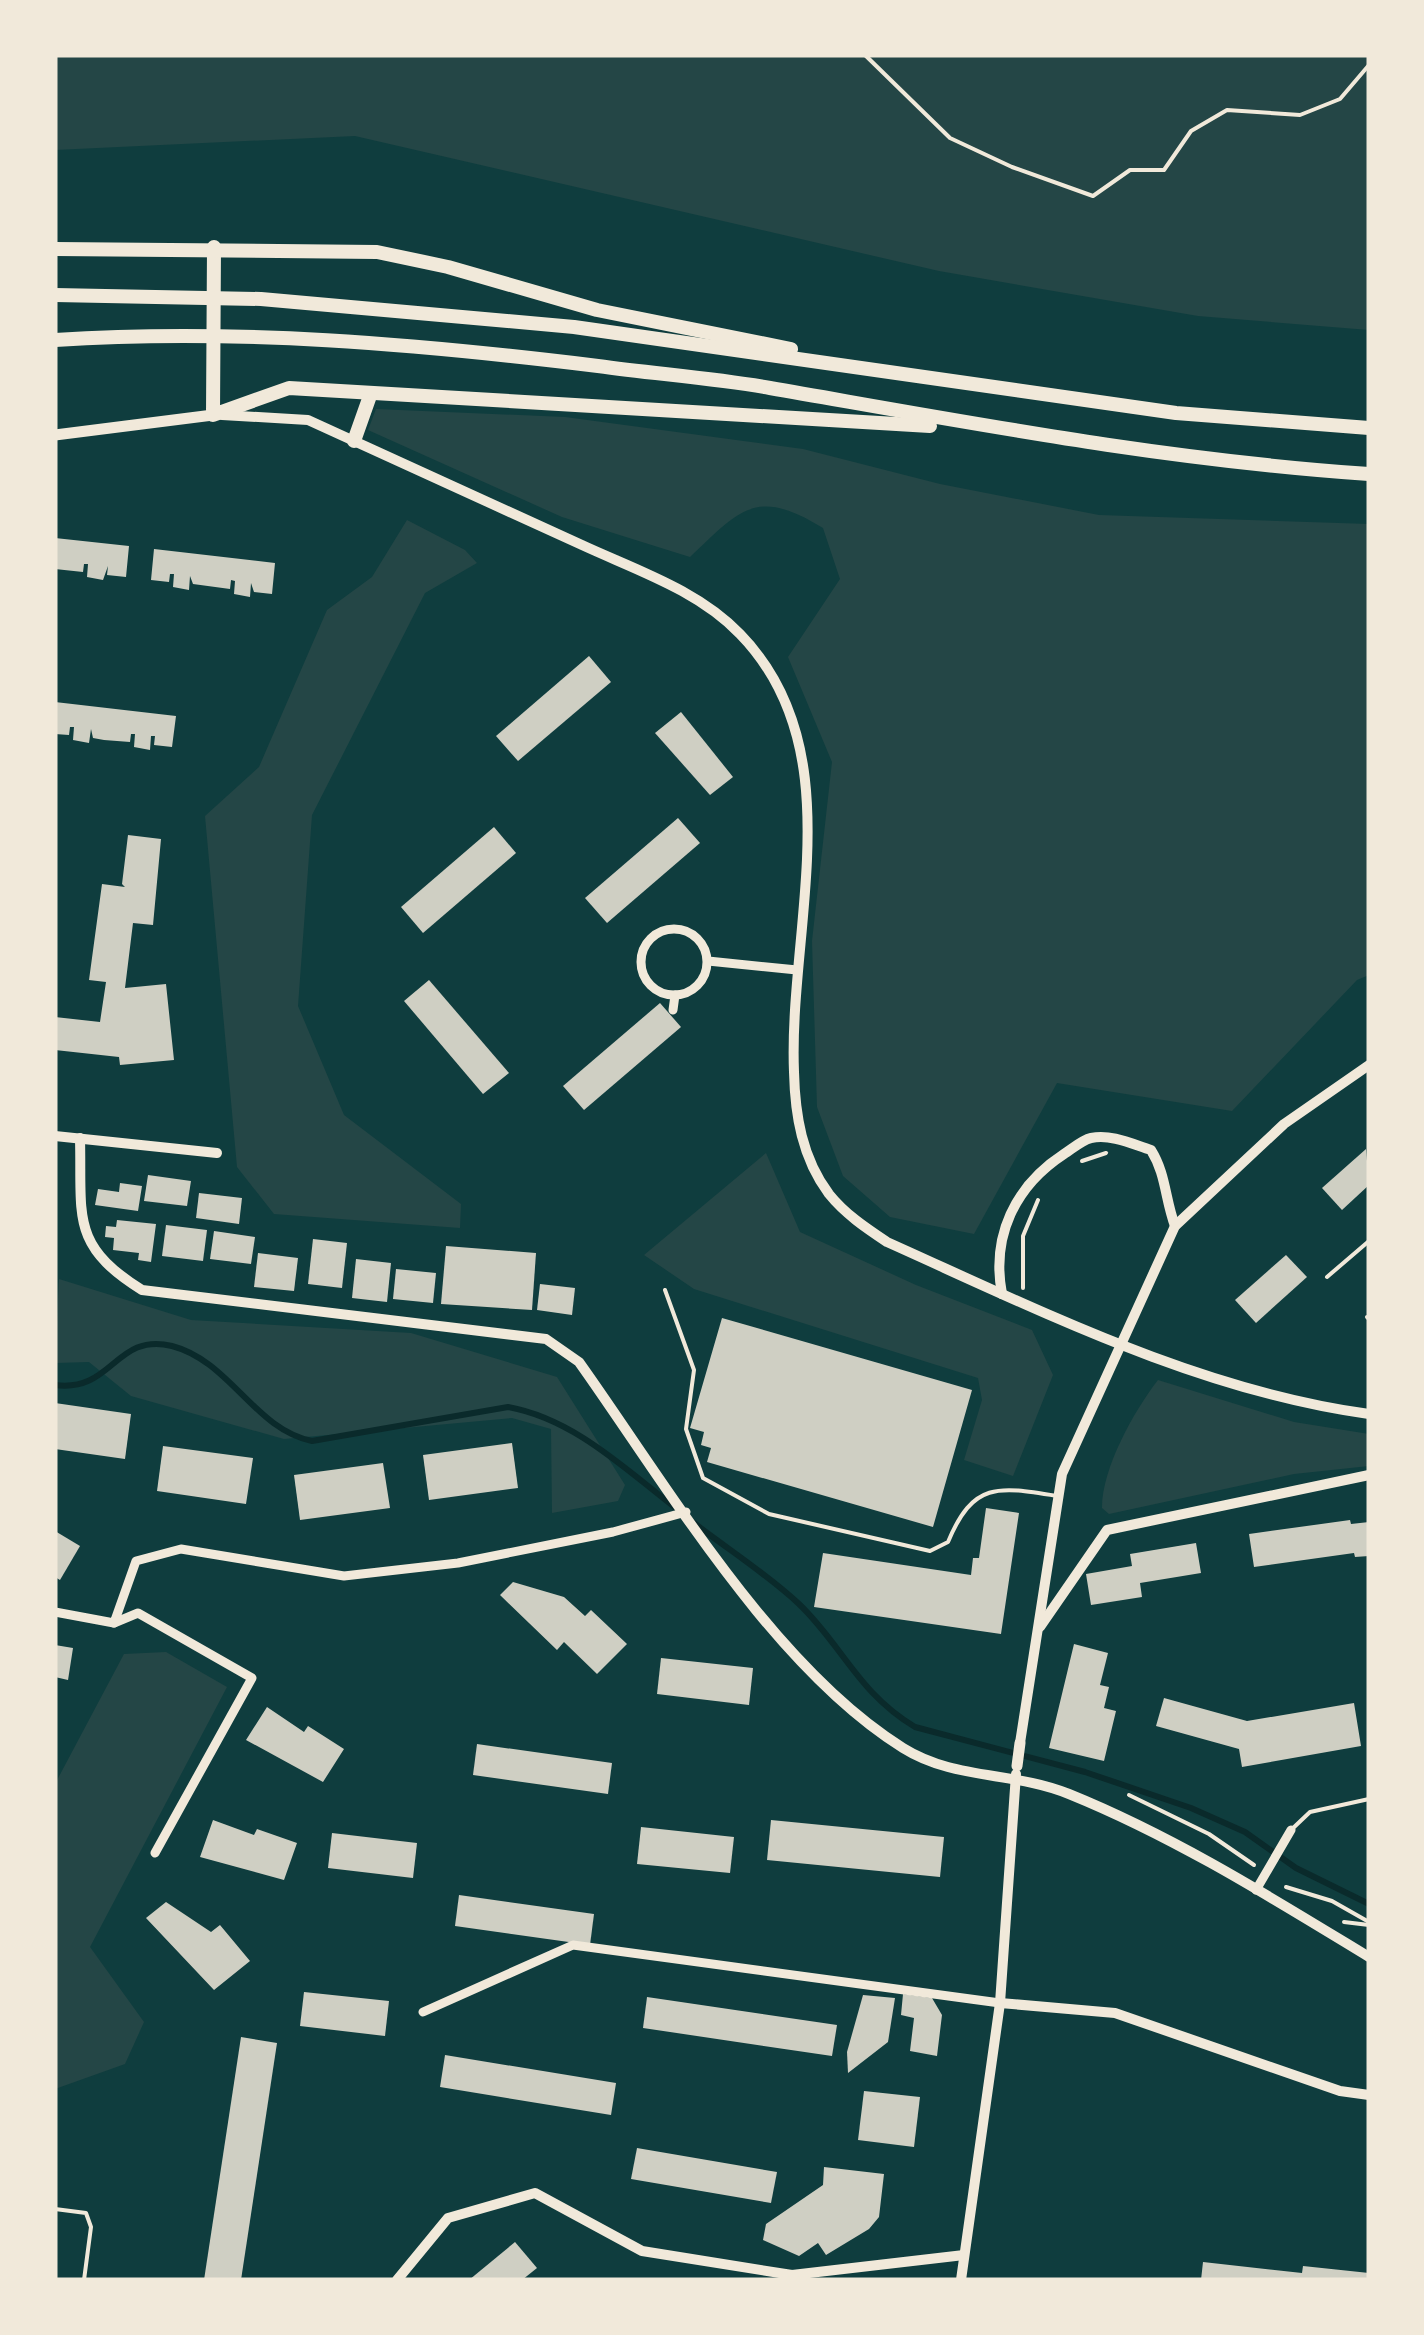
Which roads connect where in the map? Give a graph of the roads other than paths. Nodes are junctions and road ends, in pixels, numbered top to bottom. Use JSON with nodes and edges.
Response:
{"nodes":[{"id":1,"x":214,"y":247,"type":"junction"},
{"id":2,"x":55,"y":249,"type":"edge"},
{"id":3,"x":55,"y":295,"type":"edge"},
{"id":4,"x":55,"y":340,"type":"edge"},
{"id":5,"x":934,"y":378,"type":"junction"},
{"id":6,"x":371,"y":394,"type":"junction"},
{"id":7,"x":213,"y":415,"type":"junction"},
{"id":8,"x":1369,"y":428,"type":"edge"},
{"id":9,"x":986,"y":429,"type":"junction"},
{"id":10,"x":55,"y":435,"type":"edge"},
{"id":11,"x":354,"y":441,"type":"junction"},
{"id":12,"x":1369,"y":474,"type":"edge"},
{"id":13,"x":708,"y":961,"type":"junction"},
{"id":14,"x":798,"y":970,"type":"junction"},
{"id":15,"x":675,"y":994,"type":"junction"},
{"id":16,"x":673,"y":1010,"type":"dead end"},
{"id":17,"x":1369,"y":1065,"type":"edge"},
{"id":18,"x":55,"y":1136,"type":"edge"},
{"id":19,"x":80,"y":1138,"type":"junction"},
{"id":20,"x":217,"y":1153,"type":"dead end"},
{"id":21,"x":1175,"y":1226,"type":"junction"},
{"id":22,"x":1369,"y":1241,"type":"edge"},
{"id":23,"x":1327,"y":1277,"type":"dead end"},
{"id":24,"x":665,"y":1290,"type":"dead end"},
{"id":25,"x":1002,"y":1294,"type":"junction"},
{"id":26,"x":1369,"y":1414,"type":"edge"},
{"id":27,"x":1369,"y":1475,"type":"edge"},
{"id":28,"x":1058,"y":1496,"type":"junction"},
{"id":29,"x":685,"y":1512,"type":"junction"},
{"id":30,"x":55,"y":1612,"type":"edge"},
{"id":31,"x":114,"y":1623,"type":"junction"},
{"id":32,"x":1036,"y":1632,"type":"junction"},
{"id":33,"x":1020,"y":1743,"type":"joint"},
{"id":34,"x":1016,"y":1771,"type":"junction"},
{"id":35,"x":1369,"y":1799,"type":"edge"},
{"id":36,"x":1291,"y":1830,"type":"joint"},
{"id":37,"x":155,"y":1853,"type":"dead end"},
{"id":38,"x":1256,"y":1890,"type":"junction"},
{"id":39,"x":1369,"y":1957,"type":"edge"},
{"id":40,"x":1000,"y":2003,"type":"junction"},
{"id":41,"x":423,"y":2012,"type":"dead end"},
{"id":42,"x":1369,"y":2095,"type":"edge"},
{"id":43,"x":55,"y":2209,"type":"edge"},
{"id":44,"x":964,"y":2255,"type":"junction"},
{"id":45,"x":84,"y":2280,"type":"edge"},
{"id":46,"x":397,"y":2280,"type":"edge"},
{"id":47,"x":961,"y":2280,"type":"edge"}],
"edges":[{"from":1,"to":2,"type":"highway"},
{"from":1,"to":5,"type":"highway"},
{"from":1,"to":7,"type":"highway"},
{"from":3,"to":5,"type":"highway"},
{"from":4,"to":9,"type":"highway"},
{"from":5,"to":8,"type":"highway"},
{"from":6,"to":7,"type":"highway"},
{"from":6,"to":9,"type":"highway"},
{"from":6,"to":11,"type":"highway"},
{"from":7,"to":10,"type":"main road"},
{"from":7,"to":11,"type":"street"},
{"from":9,"to":12,"type":"highway"},
{"from":11,"to":14,"type":"street"},
{"from":13,"to":14,"type":"street"},
{"from":13,"to":15,"type":"street"},
{"from":13,"to":15,"type":"street"},
{"from":14,"to":25,"type":"street"},
{"from":15,"to":16,"type":"street"},
{"from":17,"to":21,"type":"street"},
{"from":18,"to":19,"type":"street"},
{"from":19,"to":20,"type":"street"},
{"from":19,"to":29,"type":"street"},
{"from":21,"to":25,"type":"street"},
{"from":21,"to":28,"type":"street"},
{"from":22,"to":23,"type":"lane"},
{"from":24,"to":28,"type":"lane"},
{"from":25,"to":26,"type":"street"},
{"from":27,"to":32,"type":"street"},
{"from":28,"to":32,"type":"street"},
{"from":29,"to":31,"type":"street"},
{"from":29,"to":34,"type":"street"},
{"from":30,"to":31,"type":"street"},
{"from":31,"to":37,"type":"street"},
{"from":32,"to":33,"type":"street"},
{"from":33,"to":34,"type":"main road"},
{"from":34,"to":38,"type":"street"},
{"from":34,"to":40,"type":"street"},
{"from":35,"to":36,"type":"lane"},
{"from":36,"to":38,"type":"street"},
{"from":38,"to":39,"type":"street"},
{"from":40,"to":41,"type":"street"},
{"from":40,"to":42,"type":"street"},
{"from":40,"to":44,"type":"street"},
{"from":43,"to":45,"type":"lane"},
{"from":44,"to":46,"type":"street"},
{"from":44,"to":47,"type":"street"}]}
